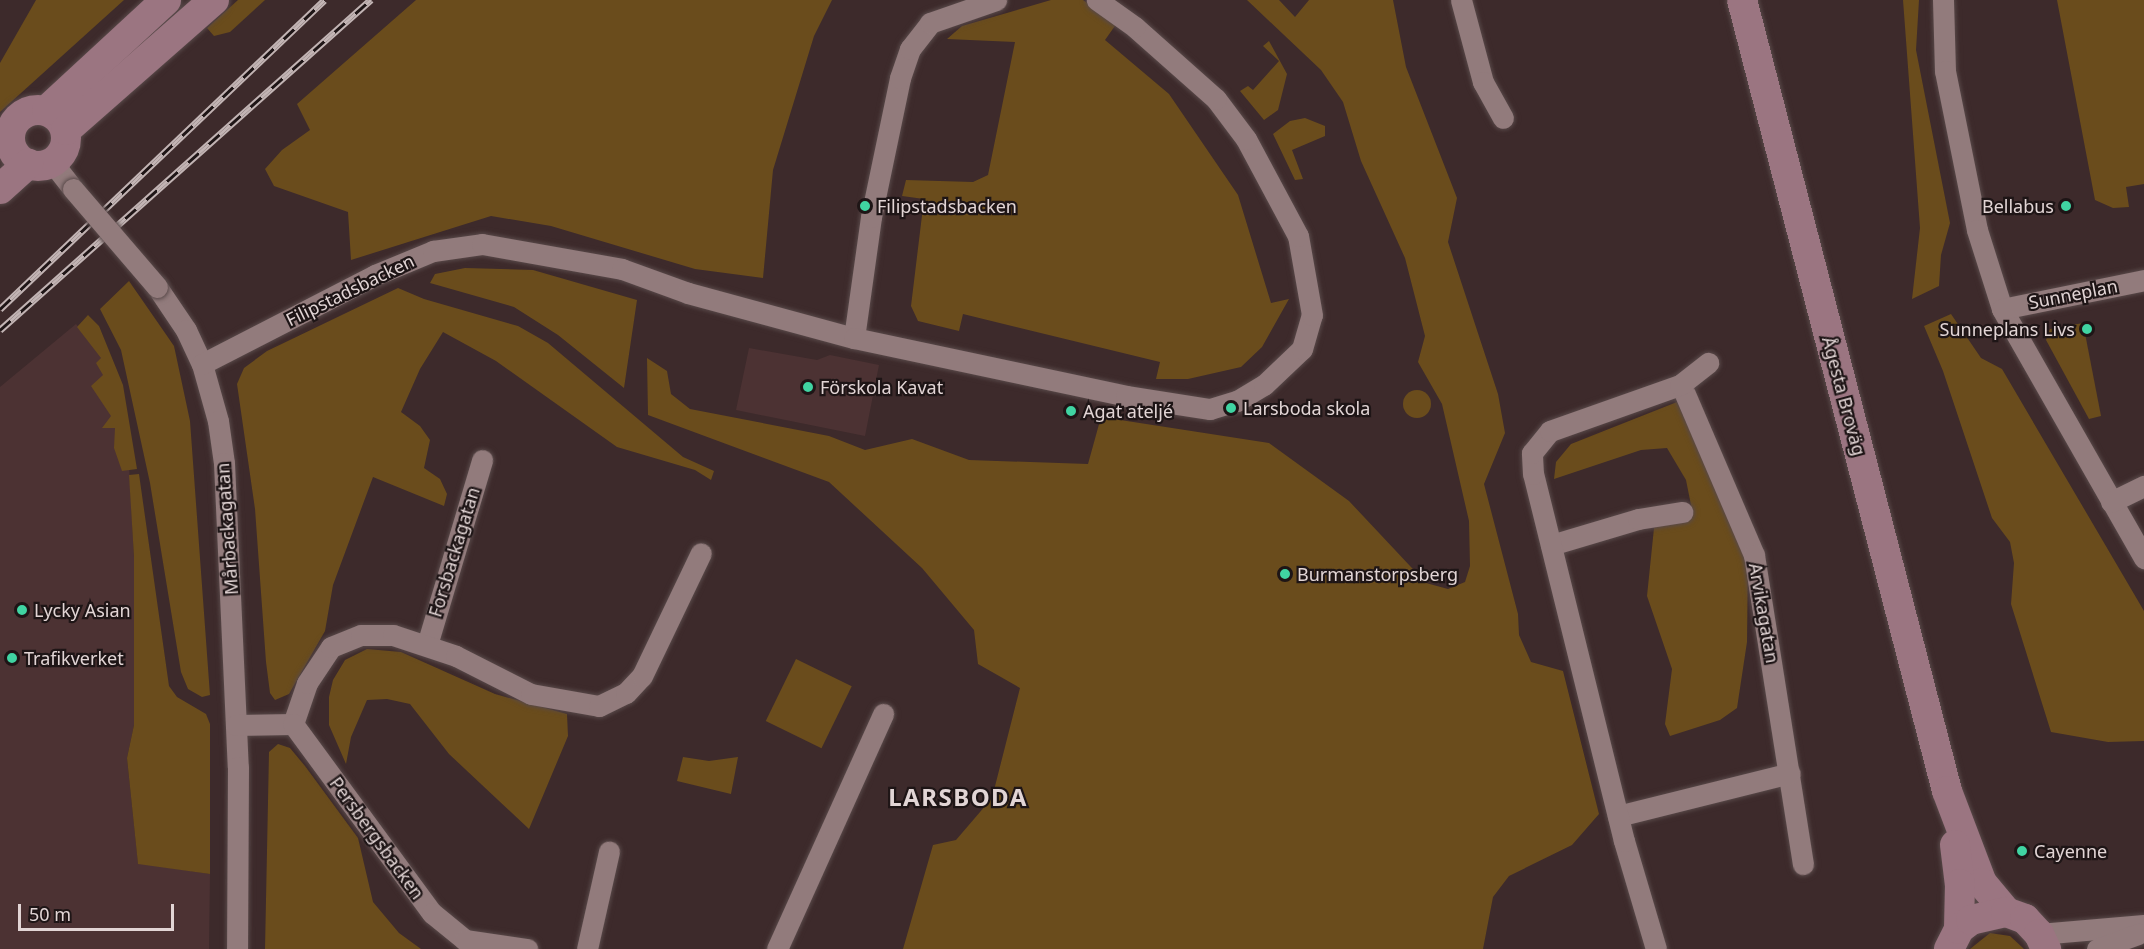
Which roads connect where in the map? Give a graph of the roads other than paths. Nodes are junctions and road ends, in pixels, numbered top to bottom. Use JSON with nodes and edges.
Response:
{"nodes":[{"id":1,"x":166,"y":0,"type":"edge"},
{"id":2,"x":214,"y":0,"type":"edge"},
{"id":3,"x":996,"y":0,"type":"edge"},
{"id":4,"x":1097,"y":0,"type":"edge"},
{"id":5,"x":1461,"y":0,"type":"edge"},
{"id":6,"x":1742,"y":0,"type":"edge"},
{"id":7,"x":1943,"y":0,"type":"edge"},
{"id":8,"x":1503,"y":118,"type":"dead end"},
{"id":9,"x":56,"y":120,"type":"junction"},
{"id":10,"x":23,"y":158,"type":"edge"},
{"id":11,"x":0,"y":189,"type":"edge"},
{"id":12,"x":2144,"y":280,"type":"edge"},
{"id":13,"x":2002,"y":309,"type":"junction"},
{"id":14,"x":854,"y":338,"type":"junction"},
{"id":15,"x":1708,"y":363,"type":"dead end"},
{"id":16,"x":202,"y":364,"type":"junction"},
{"id":17,"x":1685,"y":394,"type":"dead end"},
{"id":18,"x":482,"y":459,"type":"dead end"},
{"id":19,"x":2144,"y":486,"type":"edge"},
{"id":20,"x":2111,"y":502,"type":"junction"},
{"id":21,"x":1682,"y":512,"type":"dead end"},
{"id":22,"x":1551,"y":545,"type":"junction"},
{"id":23,"x":701,"y":553,"type":"dead end"},
{"id":24,"x":2144,"y":558,"type":"edge"},
{"id":25,"x":427,"y":645,"type":"junction"},
{"id":26,"x":883,"y":714,"type":"dead end"},
{"id":27,"x":236,"y":724,"type":"junction"},
{"id":28,"x":293,"y":724,"type":"junction"},
{"id":29,"x":1790,"y":773,"type":"junction"},
{"id":30,"x":1947,"y":791,"type":"junction"},
{"id":31,"x":1618,"y":816,"type":"junction"},
{"id":32,"x":609,"y":851,"type":"dead end"},
{"id":33,"x":1803,"y":864,"type":"dead end"},
{"id":34,"x":2006,"y":912,"type":"junction"},
{"id":35,"x":2144,"y":925,"type":"edge"},
{"id":36,"x":2144,"y":932,"type":"edge"},
{"id":37,"x":1954,"y":939,"type":"edge"},
{"id":38,"x":2042,"y":941,"type":"edge"},
{"id":39,"x":237,"y":949,"type":"edge"},
{"id":40,"x":527,"y":949,"type":"edge"},
{"id":41,"x":587,"y":949,"type":"edge"},
{"id":42,"x":777,"y":949,"type":"edge"},
{"id":43,"x":1656,"y":949,"type":"edge"},
{"id":44,"x":2097,"y":949,"type":"edge"}],
"edges":[{"from":1,"to":9,"type":"main road"},
{"from":2,"to":9,"type":"main road"},
{"from":3,"to":14,"type":"street"},
{"from":4,"to":14,"type":"street","name":"Filipstadsbacken"},
{"from":5,"to":8,"type":"street"},
{"from":6,"to":30,"type":"main road","name":"Ågesta Broväg"},
{"from":7,"to":13,"type":"street"},
{"from":9,"to":10,"type":"main road"},
{"from":9,"to":10,"type":"main road"},
{"from":10,"to":11,"type":"main road"},
{"from":10,"to":16,"type":"street","name":"Mårbackagatan","bridge":true},
{"from":12,"to":13,"type":"street","name":"Sunneplan"},
{"from":13,"to":20,"type":"street"},
{"from":14,"to":16,"type":"street","name":"Filipstadsbacken"},
{"from":15,"to":22,"type":"street"},
{"from":16,"to":27,"type":"street","name":"Mårbackagatan"},
{"from":17,"to":29,"type":"street","name":"Arvikagatan"},
{"from":18,"to":25,"type":"street","name":"Forsbackagatan"},
{"from":19,"to":20,"type":"street"},
{"from":20,"to":24,"type":"street"},
{"from":21,"to":22,"type":"street"},
{"from":22,"to":31,"type":"street"},
{"from":23,"to":25,"type":"street"},
{"from":25,"to":28,"type":"street"},
{"from":26,"to":42,"type":"street"},
{"from":27,"to":28,"type":"street"},
{"from":27,"to":39,"type":"street","name":"Mårbackagatan"},
{"from":28,"to":40,"type":"street","name":"Persbergsbacken"},
{"from":29,"to":31,"type":"street"},
{"from":29,"to":33,"type":"street","name":"Arvikagatan"},
{"from":30,"to":34,"type":"main road","name":"Ågesta Broväg"},
{"from":30,"to":37,"type":"main road","name":"Ågesta Broväg"},
{"from":31,"to":43,"type":"street"},
{"from":32,"to":41,"type":"street"},
{"from":34,"to":37,"type":"main road","name":"Ågesta Broväg"},
{"from":34,"to":38,"type":"main road","name":"Ågesta Broväg"},
{"from":35,"to":38,"type":"street"},
{"from":36,"to":44,"type":"street"}]}
